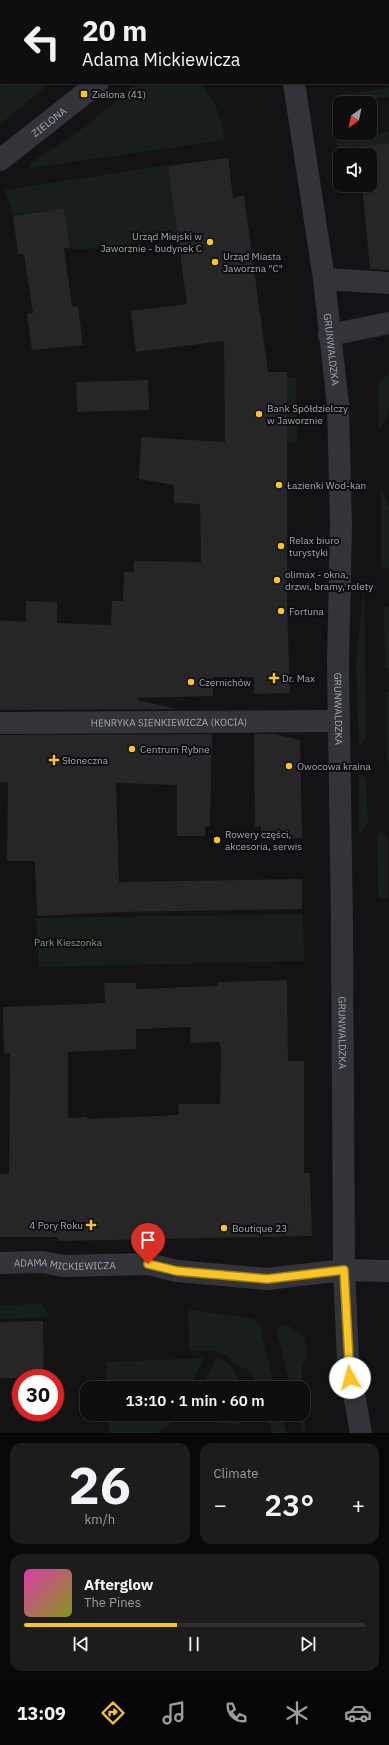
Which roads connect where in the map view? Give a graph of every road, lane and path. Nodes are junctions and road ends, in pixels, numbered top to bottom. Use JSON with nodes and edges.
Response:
{"nodes":[{"id":1,"x":97,"y":84,"type":"edge"},
{"id":2,"x":292,"y":85,"type":"edge"},
{"id":3,"x":0,"y":160,"type":"edge"},
{"id":4,"x":324,"y":279,"type":"junction"},
{"id":5,"x":389,"y":283,"type":"edge"},
{"id":6,"x":389,"y":323,"type":"edge"},
{"id":7,"x":329,"y":335,"type":"junction"},
{"id":8,"x":339,"y":721,"type":"junction"},
{"id":9,"x":0,"y":723,"type":"edge"},
{"id":10,"x":0,"y":1263,"type":"edge"},
{"id":11,"x":344,"y":1270,"type":"junction"},
{"id":12,"x":389,"y":1271,"type":"edge"},
{"id":13,"x":361,"y":1433,"type":"edge"}],
"edges":[{"from":1,"to":3,"type":"street","name":"ZIELONA"},
{"from":2,"to":4,"type":"street","name":"GRUNWALDZKA"},
{"from":4,"to":5,"type":"street"},
{"from":4,"to":7,"type":"street","name":"GRUNWALDZKA"},
{"from":6,"to":7,"type":"street"},
{"from":7,"to":8,"type":"street","name":"GRUNWALDZKA"},
{"from":8,"to":9,"type":"street","name":"HENRYKA SIENKIEWICZA (KOCIA)"},
{"from":8,"to":11,"type":"street","name":"GRUNWALDZKA"},
{"from":10,"to":11,"type":"street","name":"ADAMA MICKIEWICZA"},
{"from":11,"to":12,"type":"street","name":"ADAMA MICKIEWICZA"},
{"from":11,"to":13,"type":"street","name":"GRUNWALDZKA"}]}
